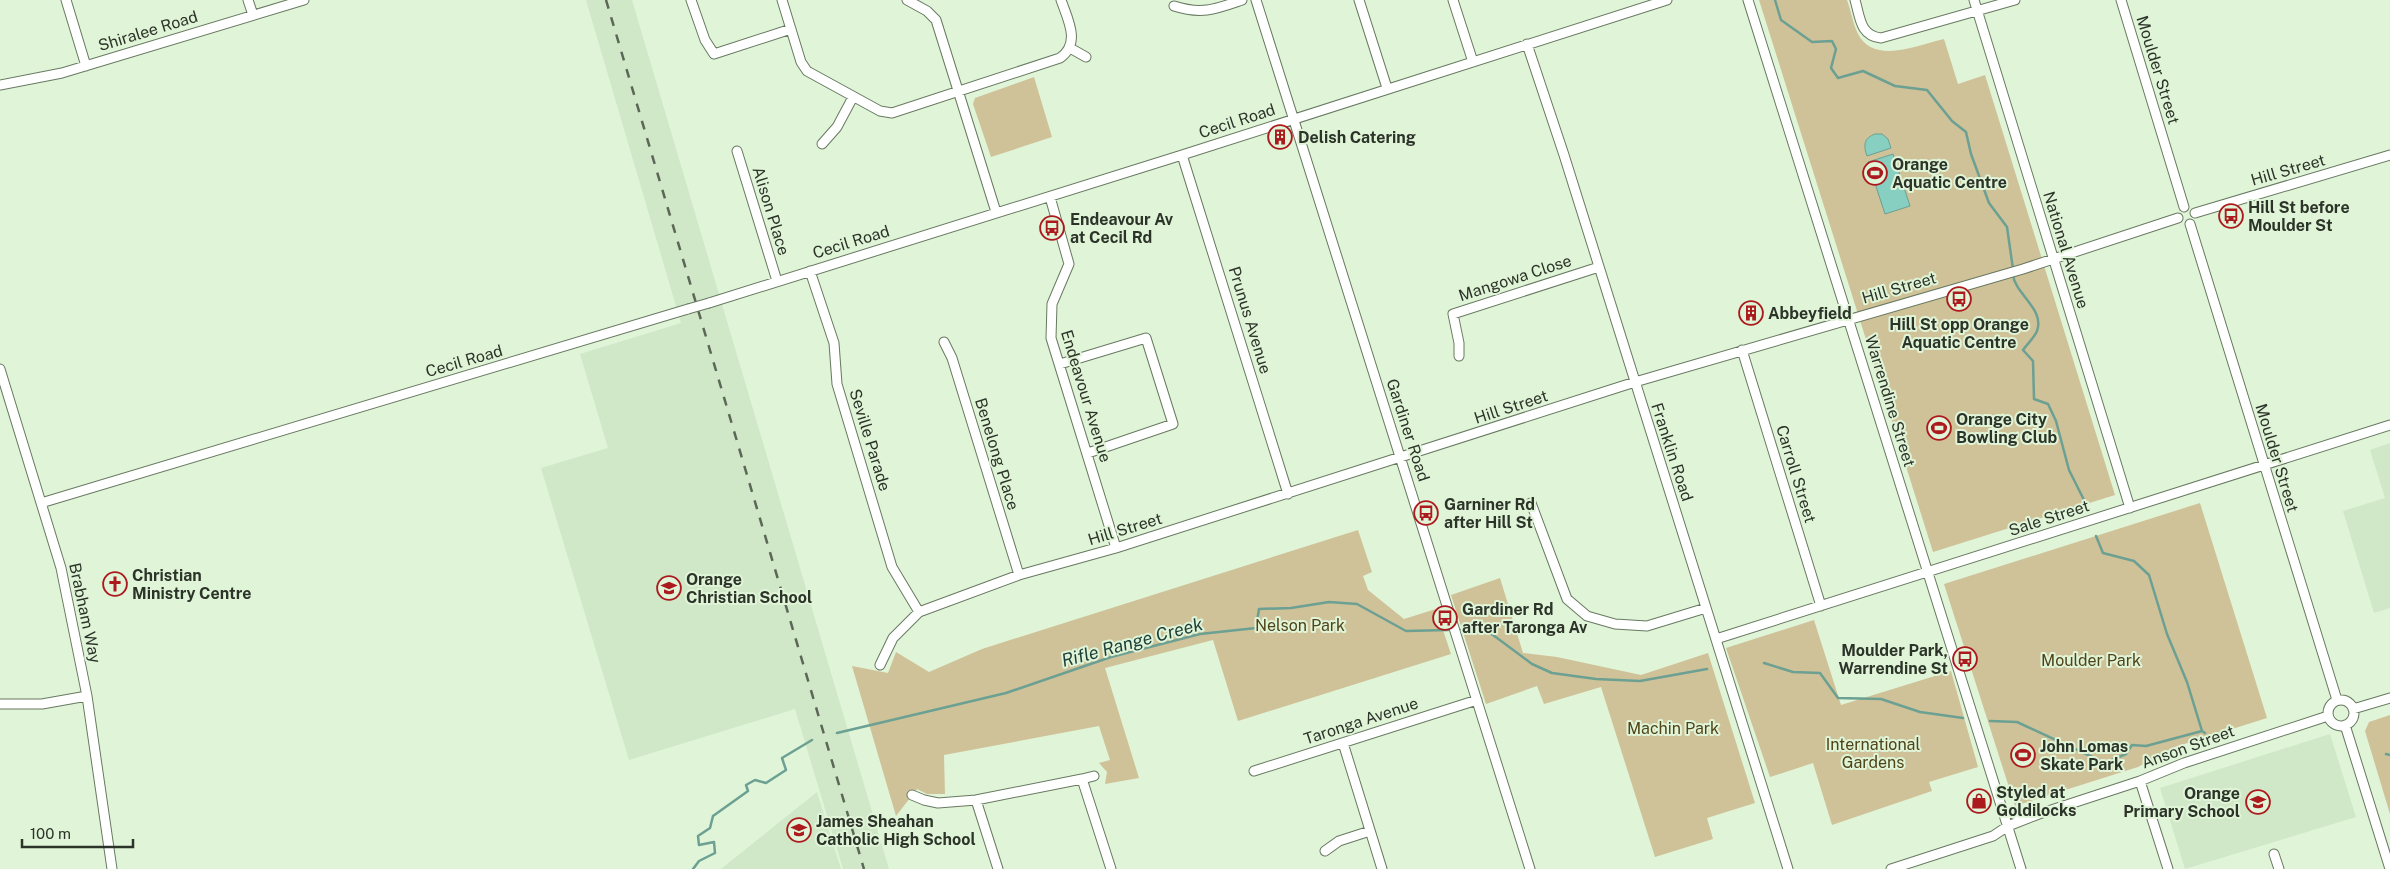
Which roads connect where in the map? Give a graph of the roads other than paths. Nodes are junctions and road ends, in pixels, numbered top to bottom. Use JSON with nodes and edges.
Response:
{"nodes":[{"id":1,"x":66,"y":0,"type":"edge"},
{"id":2,"x":248,"y":0,"type":"edge"},
{"id":3,"x":304,"y":0,"type":"edge"},
{"id":4,"x":691,"y":0,"type":"edge"},
{"id":5,"x":782,"y":0,"type":"edge"},
{"id":6,"x":906,"y":0,"type":"edge"},
{"id":7,"x":1061,"y":0,"type":"edge"},
{"id":8,"x":1242,"y":0,"type":"edge"},
{"id":9,"x":1256,"y":0,"type":"edge"},
{"id":10,"x":1359,"y":0,"type":"edge"},
{"id":11,"x":1453,"y":0,"type":"edge"},
{"id":12,"x":1667,"y":0,"type":"edge"},
{"id":13,"x":1748,"y":0,"type":"edge"},
{"id":14,"x":1855,"y":0,"type":"edge"},
{"id":15,"x":1974,"y":0,"type":"edge"},
{"id":16,"x":2015,"y":0,"type":"edge"},
{"id":17,"x":2121,"y":0,"type":"edge"},
{"id":18,"x":1174,"y":6,"type":"dead end"},
{"id":19,"x":1978,"y":12,"type":"junction"},
{"id":20,"x":253,"y":15,"type":"junction"},
{"id":21,"x":791,"y":29,"type":"junction"},
{"id":22,"x":1527,"y":44,"type":"junction"},
{"id":23,"x":1070,"y":48,"type":"junction"},
{"id":24,"x":1086,"y":57,"type":"dead end"},
{"id":25,"x":1473,"y":62,"type":"junction"},
{"id":26,"x":86,"y":66,"type":"junction"},
{"id":27,"x":0,"y":86,"type":"edge"},
{"id":28,"x":1387,"y":88,"type":"junction"},
{"id":29,"x":959,"y":92,"type":"junction"},
{"id":30,"x":853,"y":97,"type":"junction"},
{"id":31,"x":1294,"y":118,"type":"junction"},
{"id":32,"x":822,"y":144,"type":"dead end"},
{"id":33,"x":737,"y":151,"type":"dead end"},
{"id":34,"x":1182,"y":155,"type":"junction"},
{"id":35,"x":2390,"y":155,"type":"edge"},
{"id":36,"x":1050,"y":196,"type":"junction"},
{"id":37,"x":2184,"y":207,"type":"junction"},
{"id":38,"x":996,"y":212,"type":"junction"},
{"id":39,"x":2195,"y":213,"type":"junction"},
{"id":40,"x":2178,"y":218,"type":"junction"},
{"id":41,"x":2190,"y":224,"type":"junction"},
{"id":42,"x":2052,"y":259,"type":"junction"},
{"id":43,"x":1598,"y":267,"type":"junction"},
{"id":44,"x":810,"y":271,"type":"junction"},
{"id":45,"x":777,"y":281,"type":"junction"},
{"id":46,"x":1848,"y":318,"type":"junction"},
{"id":47,"x":944,"y":342,"type":"dead end"},
{"id":48,"x":1742,"y":350,"type":"junction"},
{"id":49,"x":1459,"y":356,"type":"dead end"},
{"id":50,"x":1060,"y":364,"type":"junction"},
{"id":51,"x":0,"y":369,"type":"edge"},
{"id":52,"x":1635,"y":382,"type":"junction"},
{"id":53,"x":2390,"y":425,"type":"edge"},
{"id":54,"x":1088,"y":453,"type":"junction"},
{"id":55,"x":1401,"y":458,"type":"junction"},
{"id":56,"x":2264,"y":465,"type":"junction"},
{"id":57,"x":1288,"y":494,"type":"junction"},
{"id":58,"x":1531,"y":503,"type":"dead end"},
{"id":59,"x":41,"y":504,"type":"junction"},
{"id":60,"x":2130,"y":508,"type":"junction"},
{"id":61,"x":1116,"y":548,"type":"junction"},
{"id":62,"x":1928,"y":571,"type":"junction"},
{"id":63,"x":1019,"y":575,"type":"junction"},
{"id":64,"x":1821,"y":606,"type":"junction"},
{"id":65,"x":1706,"y":608,"type":"junction"},
{"id":66,"x":919,"y":612,"type":"junction"},
{"id":67,"x":1716,"y":639,"type":"junction"},
{"id":68,"x":880,"y":665,"type":"dead end"},
{"id":69,"x":87,"y":696,"type":"junction"},
{"id":70,"x":2390,"y":698,"type":"edge"},
{"id":71,"x":1477,"y":700,"type":"junction"},
{"id":72,"x":2337,"y":700,"type":"junction"},
{"id":73,"x":0,"y":704,"type":"edge"},
{"id":74,"x":2354,"y":709,"type":"junction"},
{"id":75,"x":2328,"y":716,"type":"junction"},
{"id":76,"x":2345,"y":725,"type":"junction"},
{"id":77,"x":1343,"y":743,"type":"junction"},
{"id":78,"x":1254,"y":771,"type":"dead end"},
{"id":79,"x":1094,"y":776,"type":"dead end"},
{"id":80,"x":1082,"y":779,"type":"junction"},
{"id":81,"x":2140,"y":781,"type":"junction"},
{"id":82,"x":912,"y":795,"type":"dead end"},
{"id":83,"x":976,"y":800,"type":"junction"},
{"id":84,"x":2003,"y":811,"type":"junction"},
{"id":85,"x":2027,"y":818,"type":"junction"},
{"id":86,"x":2008,"y":826,"type":"junction"},
{"id":87,"x":1370,"y":832,"type":"junction"},
{"id":88,"x":1325,"y":851,"type":"dead end"},
{"id":89,"x":2274,"y":854,"type":"dead end"},
{"id":90,"x":112,"y":869,"type":"edge"},
{"id":91,"x":998,"y":869,"type":"edge"},
{"id":92,"x":1111,"y":869,"type":"edge"},
{"id":93,"x":1382,"y":869,"type":"edge"},
{"id":94,"x":1530,"y":869,"type":"edge"},
{"id":95,"x":1788,"y":869,"type":"edge"},
{"id":96,"x":1891,"y":869,"type":"edge"},
{"id":97,"x":2021,"y":869,"type":"edge"},
{"id":98,"x":2168,"y":869,"type":"edge"},
{"id":99,"x":2279,"y":869,"type":"edge"},
{"id":100,"x":2390,"y":869,"type":"edge"}],
"edges":[{"from":1,"to":26,"type":"street"},
{"from":2,"to":20,"type":"street"},
{"from":3,"to":20,"type":"street","name":"Shiralee Road"},
{"from":4,"to":21,"type":"street"},
{"from":5,"to":21,"type":"street"},
{"from":6,"to":29,"type":"street"},
{"from":7,"to":23,"type":"street"},
{"from":8,"to":18,"type":"street"},
{"from":9,"to":31,"type":"street","name":"Gardiner Road"},
{"from":10,"to":28,"type":"street"},
{"from":11,"to":25,"type":"street"},
{"from":12,"to":22,"type":"street","name":"Cecil Road"},
{"from":13,"to":46,"type":"street","name":"Warrendine Street"},
{"from":14,"to":19,"type":"street"},
{"from":15,"to":19,"type":"street","name":"National Avenue"},
{"from":16,"to":19,"type":"street"},
{"from":17,"to":37,"type":"street","name":"Moulder Street"},
{"from":19,"to":42,"type":"street","name":"National Avenue"},
{"from":20,"to":26,"type":"street","name":"Shiralee Road"},
{"from":21,"to":30,"type":"street"},
{"from":22,"to":25,"type":"street","name":"Cecil Road"},
{"from":22,"to":43,"type":"street","name":"Franklin Road"},
{"from":23,"to":24,"type":"street"},
{"from":23,"to":29,"type":"street"},
{"from":25,"to":28,"type":"street","name":"Cecil Road"},
{"from":26,"to":27,"type":"street","name":"Shiralee Road"},
{"from":28,"to":31,"type":"street","name":"Cecil Road"},
{"from":29,"to":30,"type":"street"},
{"from":29,"to":38,"type":"street"},
{"from":30,"to":32,"type":"street"},
{"from":31,"to":34,"type":"street","name":"Cecil Road"},
{"from":31,"to":55,"type":"street","name":"Gardiner Road"},
{"from":33,"to":45,"type":"street","name":"Alison Place"},
{"from":34,"to":36,"type":"street","name":"Cecil Road"},
{"from":34,"to":57,"type":"street","name":"Prunus Avenue"},
{"from":35,"to":39,"type":"street","name":"Hill Street"},
{"from":36,"to":38,"type":"street","name":"Cecil Road"},
{"from":36,"to":50,"type":"street","name":"Endeavour Avenue"},
{"from":37,"to":39,"type":"street"},
{"from":37,"to":40,"type":"street"},
{"from":38,"to":44,"type":"street","name":"Cecil Road"},
{"from":39,"to":41,"type":"street"},
{"from":40,"to":41,"type":"street"},
{"from":40,"to":42,"type":"street","name":"Hill Street"},
{"from":41,"to":56,"type":"street","name":"Moulder Street"},
{"from":42,"to":46,"type":"street","name":"Hill Street"},
{"from":42,"to":60,"type":"street","name":"National Avenue"},
{"from":43,"to":49,"type":"street","name":"Mangowa Close"},
{"from":43,"to":52,"type":"street","name":"Franklin Road"},
{"from":44,"to":45,"type":"street","name":"Cecil Road"},
{"from":44,"to":66,"type":"street","name":"Seville Parade"},
{"from":45,"to":59,"type":"street","name":"Cecil Road","bridge":true},
{"from":46,"to":48,"type":"street","name":"Hill Street"},
{"from":46,"to":62,"type":"street","name":"Warrendine Street"},
{"from":47,"to":63,"type":"street","name":"Benelong Place"},
{"from":48,"to":52,"type":"street","name":"Hill Street"},
{"from":48,"to":64,"type":"street","name":"Carroll Street"},
{"from":50,"to":54,"type":"street","name":"Endeavour Avenue"},
{"from":50,"to":54,"type":"street"},
{"from":51,"to":59,"type":"street","name":"Brabham Way"},
{"from":52,"to":55,"type":"street","name":"Hill Street"},
{"from":52,"to":65,"type":"street","name":"Franklin Road"},
{"from":53,"to":56,"type":"street","name":"Sale Street"},
{"from":54,"to":61,"type":"street","name":"Endeavour Avenue"},
{"from":55,"to":57,"type":"street","name":"Hill Street"},
{"from":55,"to":71,"type":"street","name":"Gardiner Road"},
{"from":56,"to":60,"type":"street","name":"Sale Street"},
{"from":56,"to":72,"type":"street","name":"Moulder Street"},
{"from":57,"to":61,"type":"street","name":"Hill Street"},
{"from":58,"to":65,"type":"street"},
{"from":59,"to":69,"type":"street","name":"Brabham Way"},
{"from":60,"to":62,"type":"street","name":"Sale Street"},
{"from":61,"to":63,"type":"street","name":"Hill Street"},
{"from":62,"to":64,"type":"street","name":"Sale Street"},
{"from":62,"to":84,"type":"street","name":"Warrendine Street"},
{"from":63,"to":66,"type":"street","name":"Hill Street"},
{"from":64,"to":67,"type":"street","name":"Sale Street"},
{"from":65,"to":67,"type":"street","name":"Franklin Road"},
{"from":66,"to":68,"type":"street","name":"Hill Street"},
{"from":67,"to":95,"type":"street","name":"Franklin Road"},
{"from":69,"to":73,"type":"street"},
{"from":69,"to":90,"type":"street","name":"Brabham Way"},
{"from":70,"to":74,"type":"street"},
{"from":71,"to":77,"type":"street","name":"Taronga Avenue"},
{"from":71,"to":94,"type":"street","name":"Gardiner Road"},
{"from":72,"to":74,"type":"street"},
{"from":72,"to":75,"type":"street"},
{"from":74,"to":76,"type":"street"},
{"from":75,"to":76,"type":"street"},
{"from":75,"to":81,"type":"street","name":"Anson Street"},
{"from":76,"to":100,"type":"street"},
{"from":77,"to":78,"type":"street","name":"Taronga Avenue"},
{"from":77,"to":87,"type":"street"},
{"from":79,"to":80,"type":"street"},
{"from":80,"to":83,"type":"street"},
{"from":80,"to":92,"type":"street"},
{"from":81,"to":85,"type":"street","name":"Anson Street"},
{"from":81,"to":98,"type":"street"},
{"from":82,"to":83,"type":"street"},
{"from":83,"to":91,"type":"street"},
{"from":84,"to":85,"type":"street"},
{"from":84,"to":86,"type":"street","name":"Warrendine Street"},
{"from":85,"to":86,"type":"street","name":"Anson Street"},
{"from":86,"to":96,"type":"street","name":"Anson Street"},
{"from":86,"to":97,"type":"street","name":"Warrendine Street"},
{"from":87,"to":88,"type":"street"},
{"from":87,"to":93,"type":"street"},
{"from":89,"to":99,"type":"street"}]}
